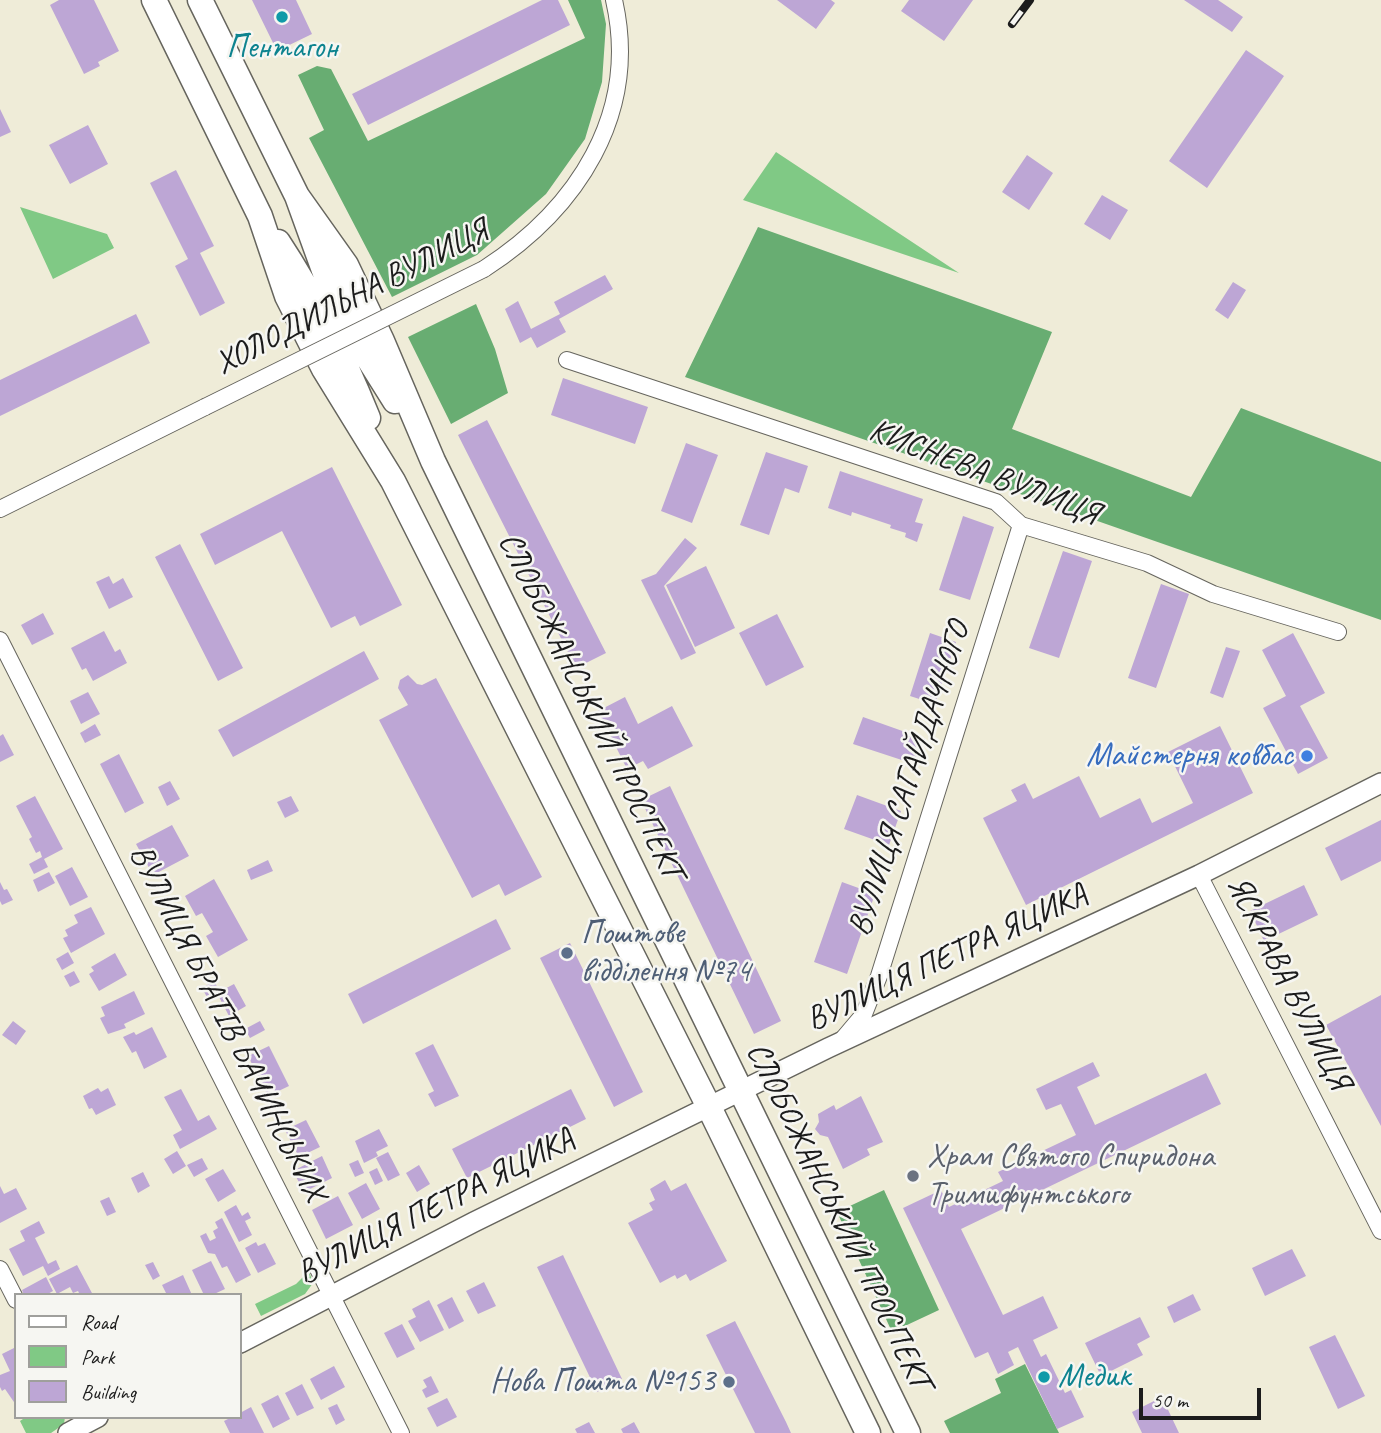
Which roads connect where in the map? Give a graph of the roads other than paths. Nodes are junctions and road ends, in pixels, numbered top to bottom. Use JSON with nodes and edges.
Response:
{"nodes":[{"id":1,"x":154,"y":0,"type":"edge"},
{"id":2,"x":200,"y":0,"type":"edge"},
{"id":3,"x":614,"y":0,"type":"edge"},
{"id":4,"x":567,"y":360,"type":"dead end"},
{"id":5,"x":0,"y":509,"type":"edge"},
{"id":6,"x":1021,"y":525,"type":"junction"},
{"id":7,"x":1338,"y":632,"type":"dead end"},
{"id":8,"x":0,"y":640,"type":"edge"},
{"id":9,"x":1381,"y":783,"type":"edge"},
{"id":10,"x":1199,"y":875,"type":"junction"},
{"id":11,"x":841,"y":1042,"type":"junction"},
{"id":12,"x":740,"y":1091,"type":"junction"},
{"id":13,"x":709,"y":1107,"type":"junction"},
{"id":14,"x":1381,"y":1231,"type":"edge"},
{"id":15,"x":0,"y":1269,"type":"edge"},
{"id":16,"x":331,"y":1295,"type":"junction"},
{"id":17,"x":14,"y":1296,"type":"edge"},
{"id":18,"x":242,"y":1342,"type":"edge"},
{"id":19,"x":401,"y":1433,"type":"edge"},
{"id":20,"x":868,"y":1433,"type":"edge"},
{"id":21,"x":908,"y":1433,"type":"edge"}],
"edges":[{"from":1,"to":13,"type":"main road","name":"СЛОБОЖАНСЬКИЙ ПРОСПЕКТ"},
{"from":2,"to":12,"type":"main road","name":"СЛОБОЖАНСЬКИЙ ПРОСПЕКТ"},
{"from":3,"to":5,"type":"street","name":"ХОЛОДИЛЬНА ВУЛИЦЯ","bridge":true},
{"from":4,"to":6,"type":"street","name":"КИСНЕВА ВУЛИЦЯ"},
{"from":6,"to":7,"type":"street","name":"КИСНЕВА ВУЛИЦЯ"},
{"from":6,"to":11,"type":"street","name":"ВУЛИЦЯ САГАЙДАЧНОГО"},
{"from":8,"to":16,"type":"street","name":"ВУЛИЦЯ БРАТІВ БАЧИНСЬКИХ"},
{"from":9,"to":10,"type":"street","name":"ВУЛИЦЯ ПЕТРА ЯЦИКА"},
{"from":10,"to":11,"type":"street","name":"ВУЛИЦЯ ПЕТРА ЯЦИКА"},
{"from":10,"to":14,"type":"street","name":"ЯСКРАВА ВУЛИЦЯ"},
{"from":11,"to":12,"type":"street","name":"ВУЛИЦЯ ПЕТРА ЯЦИКА"},
{"from":12,"to":13,"type":"street","name":"ВУЛИЦЯ ПЕТРА ЯЦИКА"},
{"from":12,"to":21,"type":"main road","name":"СЛОБОЖАНСЬКИЙ ПРОСПЕКТ"},
{"from":13,"to":16,"type":"street","name":"ВУЛИЦЯ ПЕТРА ЯЦИКА"},
{"from":13,"to":20,"type":"main road","name":"СЛОБОЖАНСЬКИЙ ПРОСПЕКТ"},
{"from":15,"to":17,"type":"street"},
{"from":16,"to":18,"type":"street","name":"ВУЛИЦЯ ПЕТРА ЯЦИКА"},
{"from":16,"to":19,"type":"street","name":"ВУЛИЦЯ БРАТІВ БАЧИНСЬКИХ"}]}
